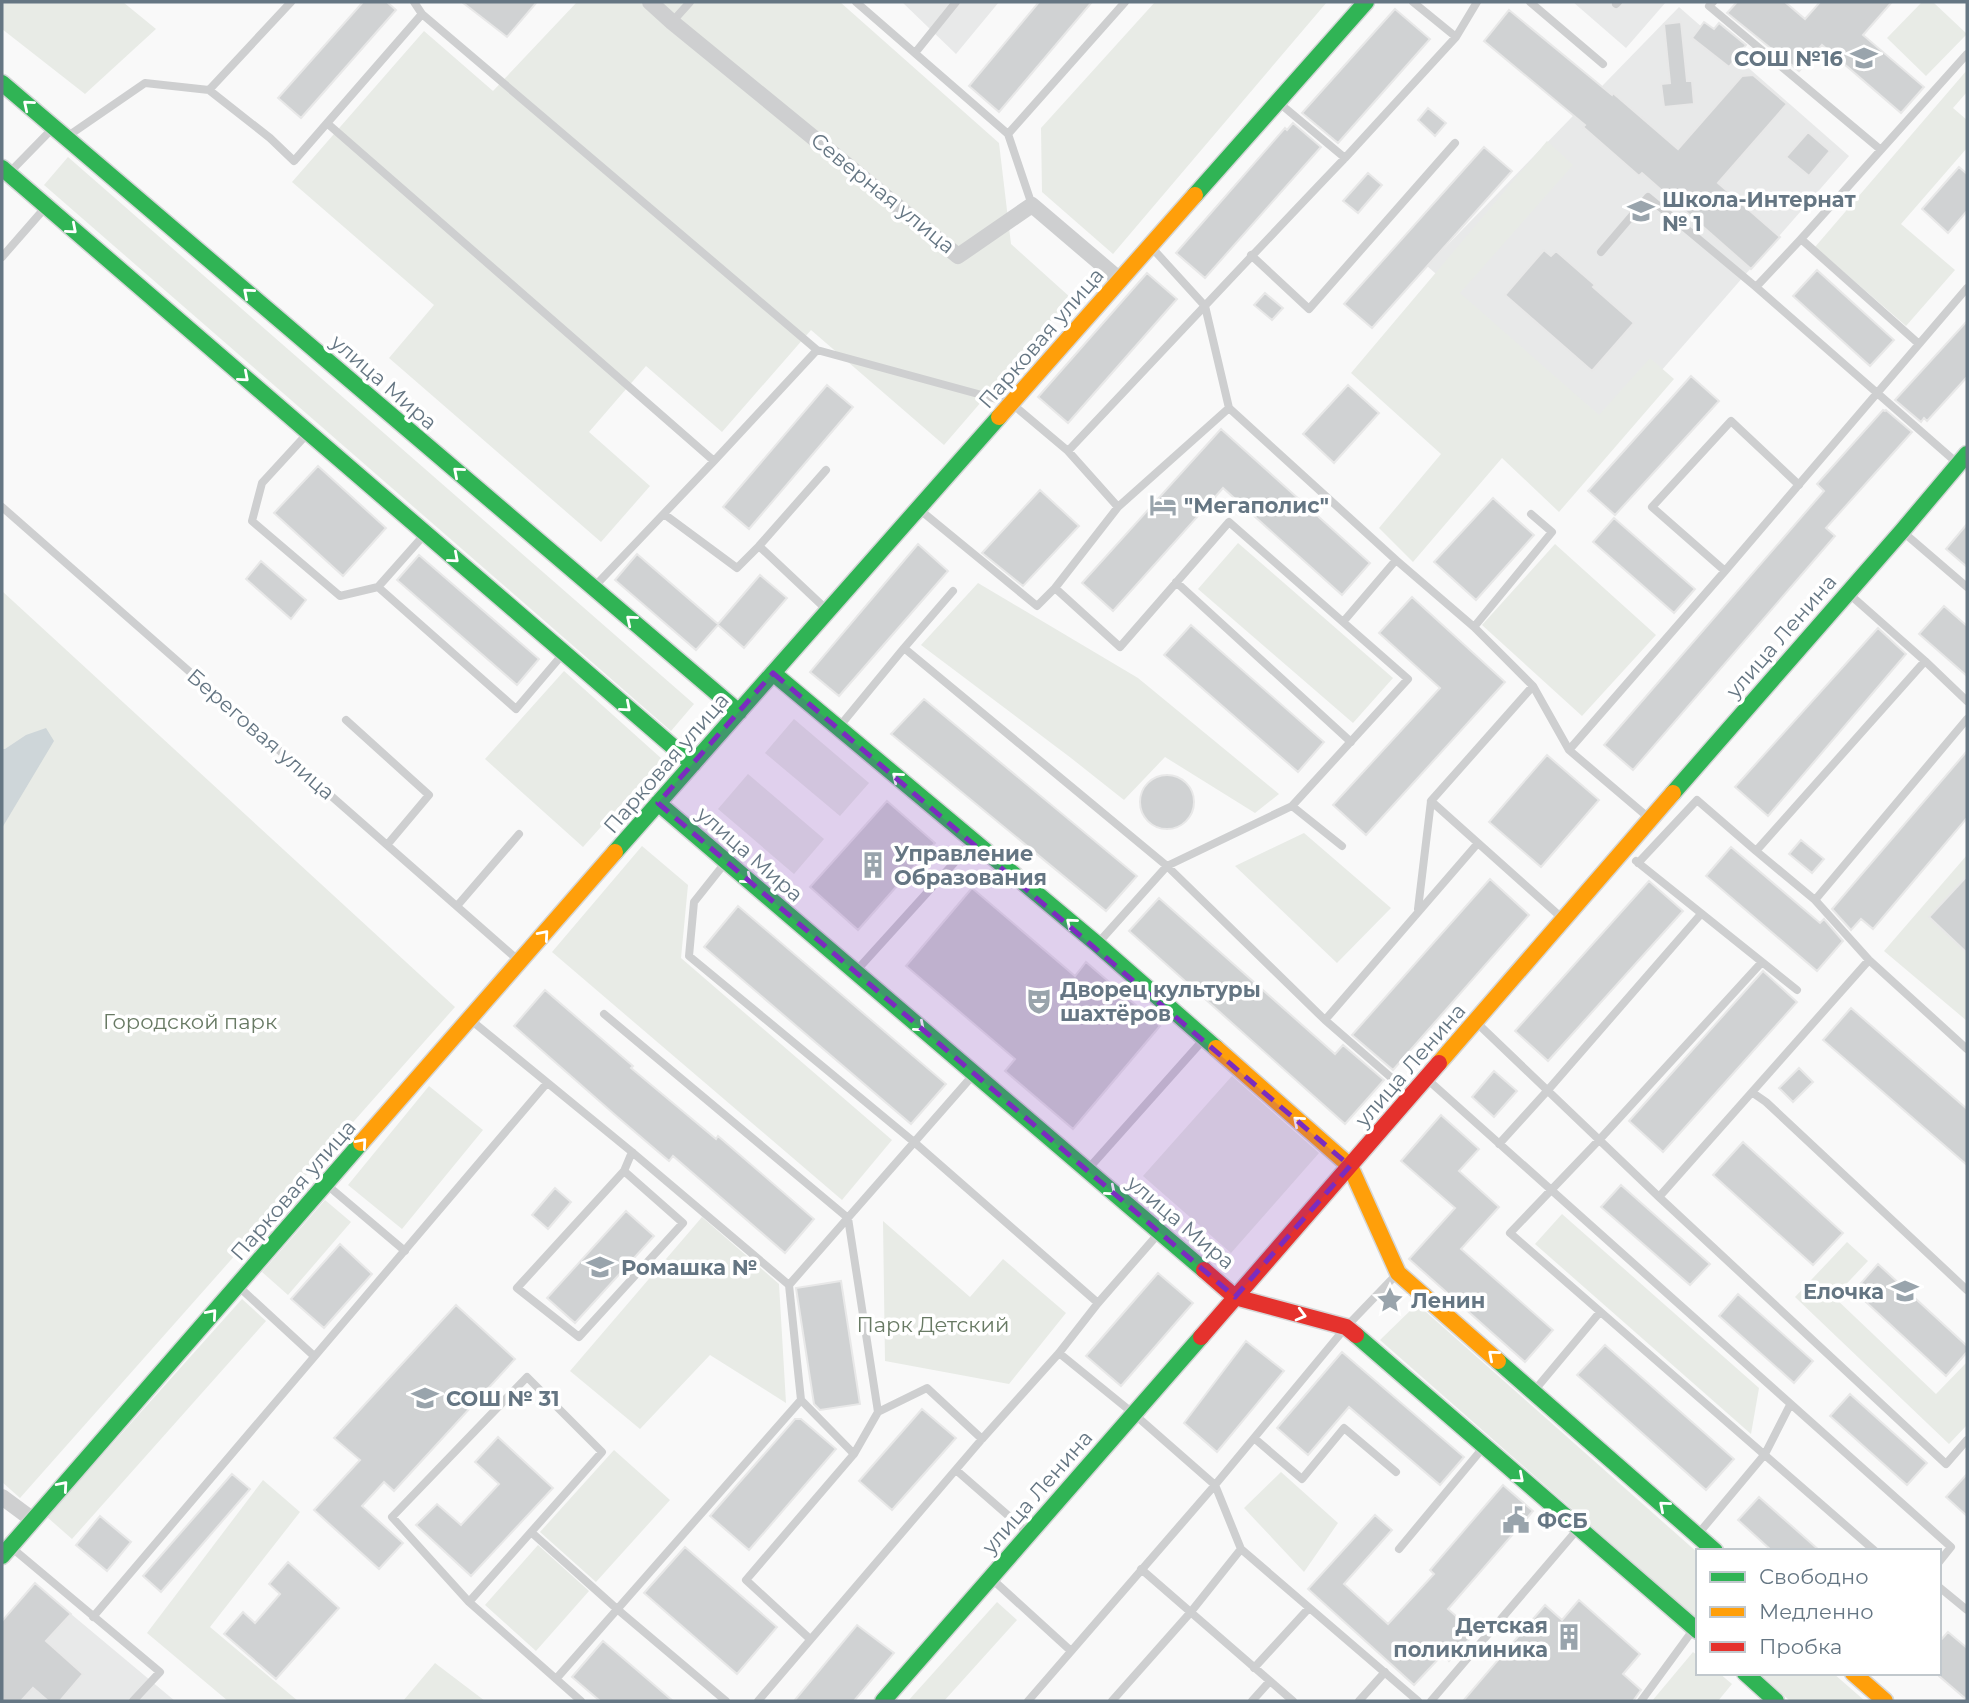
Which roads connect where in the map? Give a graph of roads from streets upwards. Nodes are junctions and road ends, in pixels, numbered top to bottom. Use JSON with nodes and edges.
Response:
{"nodes":[{"id":1,"x":650,"y":2,"type":"edge"},
{"id":2,"x":1366,"y":2,"type":"edge"},
{"id":3,"x":2,"y":83,"type":"edge"},
{"id":4,"x":5,"y":171,"type":"edge"},
{"id":5,"x":1120,"y":280,"type":"junction"},
{"id":6,"x":1963,"y":459,"type":"edge"},
{"id":7,"x":773,"y":673,"type":"junction"},
{"id":8,"x":739,"y":712,"type":"junction"},
{"id":9,"x":692,"y":764,"type":"junction"},
{"id":10,"x":658,"y":803,"type":"junction"},
{"id":11,"x":1350,"y":1166,"type":"junction"},
{"id":12,"x":1235,"y":1297,"type":"junction"},
{"id":13,"x":2,"y":1497,"type":"edge"},
{"id":14,"x":33,"y":1520,"type":"junction"},
{"id":15,"x":1713,"y":1549,"type":"edge"},
{"id":16,"x":6,"y":1551,"type":"edge"},
{"id":17,"x":1696,"y":1630,"type":"edge"},
{"id":18,"x":1747,"y":1675,"type":"edge"},
{"id":19,"x":1855,"y":1675,"type":"edge"},
{"id":20,"x":883,"y":1701,"type":"edge"},
{"id":21,"x":1776,"y":1701,"type":"edge"},
{"id":22,"x":1885,"y":1701,"type":"edge"}],
"edges":[{"from":1,"to":5,"type":"street","name":"Северная улица"},
{"from":2,"to":5,"type":"main road","name":"Парковая улица"},
{"from":8,"to":3,"type":"main road","name":"улица Мира","one_way":true},
{"from":4,"to":9,"type":"main road","one_way":true},
{"from":5,"to":7,"type":"main road","name":"Парковая улица"},
{"from":6,"to":11,"type":"main road","name":"улица Ленина"},
{"from":7,"to":8,"type":"main road","name":"Парковая улица"},
{"from":11,"to":7,"type":"main road","one_way":true},
{"from":8,"to":9,"type":"main road","name":"Парковая улица"},
{"from":9,"to":10,"type":"main road","name":"Парковая улица"},
{"from":10,"to":12,"type":"main road","name":"улица Мира","one_way":true},
{"from":14,"to":10,"type":"main road","name":"Парковая улица","one_way":true},
{"from":11,"to":12,"type":"main road","name":"улица Ленина"},
{"from":15,"to":11,"type":"main road","one_way":true},
{"from":12,"to":17,"type":"main road","name":"улица Мира","one_way":true},
{"from":12,"to":20,"type":"main road","name":"улица Ленина"},
{"from":13,"to":14,"type":"street"},
{"from":14,"to":16,"type":"main road","name":"Парковая улица"},
{"from":18,"to":21,"type":"main road"},
{"from":19,"to":22,"type":"main road"}]}
